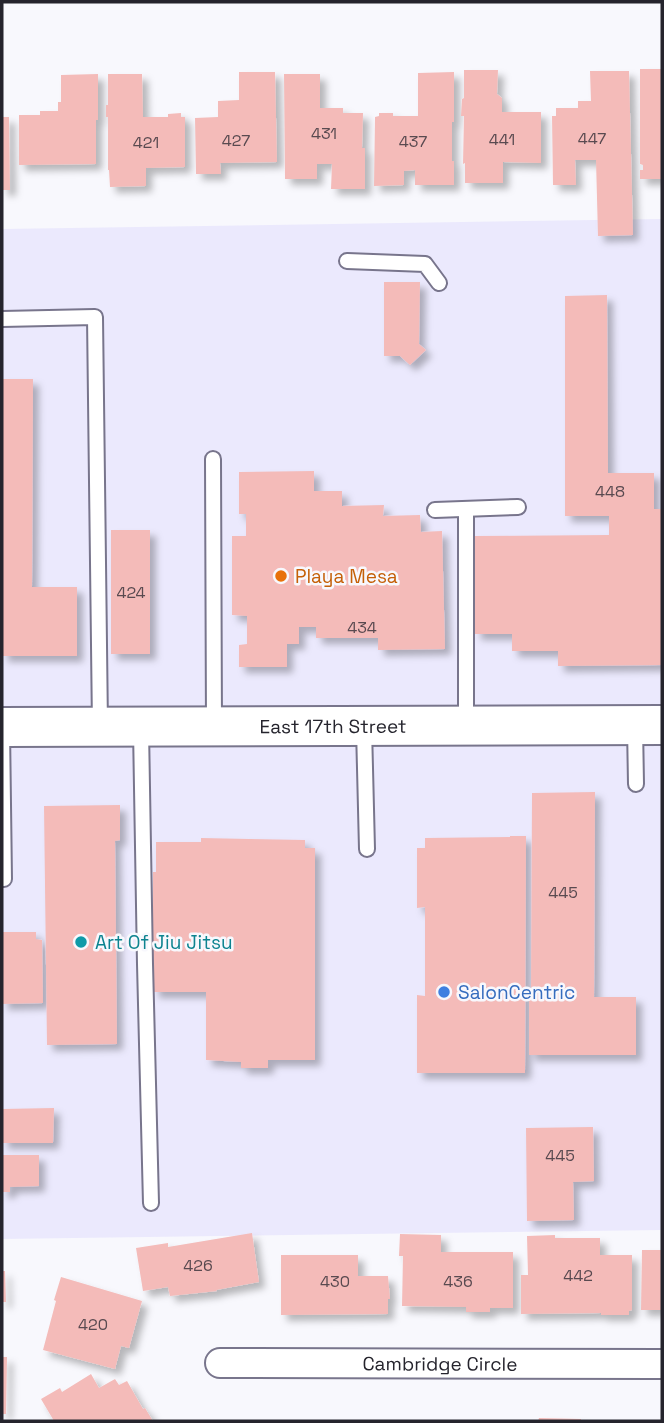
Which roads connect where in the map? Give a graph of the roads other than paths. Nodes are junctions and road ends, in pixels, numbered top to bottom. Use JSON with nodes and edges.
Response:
{"nodes":[{"id":1,"x":347,"y":261,"type":"dead end"},
{"id":2,"x":439,"y":283,"type":"dead end"},
{"id":3,"x":2,"y":319,"type":"edge"},
{"id":4,"x":213,"y":459,"type":"dead end"},
{"id":5,"x":518,"y":507,"type":"dead end"},
{"id":6,"x":466,"y":509,"type":"junction"},
{"id":7,"x":435,"y":510,"type":"dead end"},
{"id":8,"x":649,"y":725,"type":"edge"},
{"id":9,"x":364,"y":726,"type":"junction"},
{"id":10,"x":466,"y":726,"type":"junction"},
{"id":11,"x":100,"y":727,"type":"junction"},
{"id":12,"x":141,"y":727,"type":"junction"},
{"id":13,"x":214,"y":727,"type":"junction"},
{"id":14,"x":2,"y":728,"type":"edge"},
{"id":15,"x":636,"y":784,"type":"dead end"},
{"id":16,"x":367,"y":849,"type":"dead end"},
{"id":17,"x":2,"y":879,"type":"edge"},
{"id":18,"x":151,"y":1203,"type":"dead end"},
{"id":19,"x":220,"y":1363,"type":"dead end"},
{"id":20,"x":662,"y":1364,"type":"edge"}],
"edges":[{"from":1,"to":2,"type":"lane"},
{"from":3,"to":11,"type":"lane"},
{"from":4,"to":13,"type":"lane"},
{"from":5,"to":6,"type":"lane"},
{"from":6,"to":7,"type":"lane"},
{"from":6,"to":10,"type":"lane"},
{"from":8,"to":10,"type":"main road","name":"East 17th Street"},
{"from":8,"to":15,"type":"lane"},
{"from":9,"to":10,"type":"main road","name":"East 17th Street"},
{"from":9,"to":13,"type":"main road","name":"East 17th Street"},
{"from":9,"to":16,"type":"lane"},
{"from":11,"to":12,"type":"main road","name":"East 17th Street"},
{"from":11,"to":14,"type":"main road","name":"East 17th Street"},
{"from":12,"to":13,"type":"main road","name":"East 17th Street"},
{"from":12,"to":18,"type":"lane"},
{"from":14,"to":17,"type":"lane"},
{"from":19,"to":20,"type":"street","name":"Cambridge Circle"}]}
